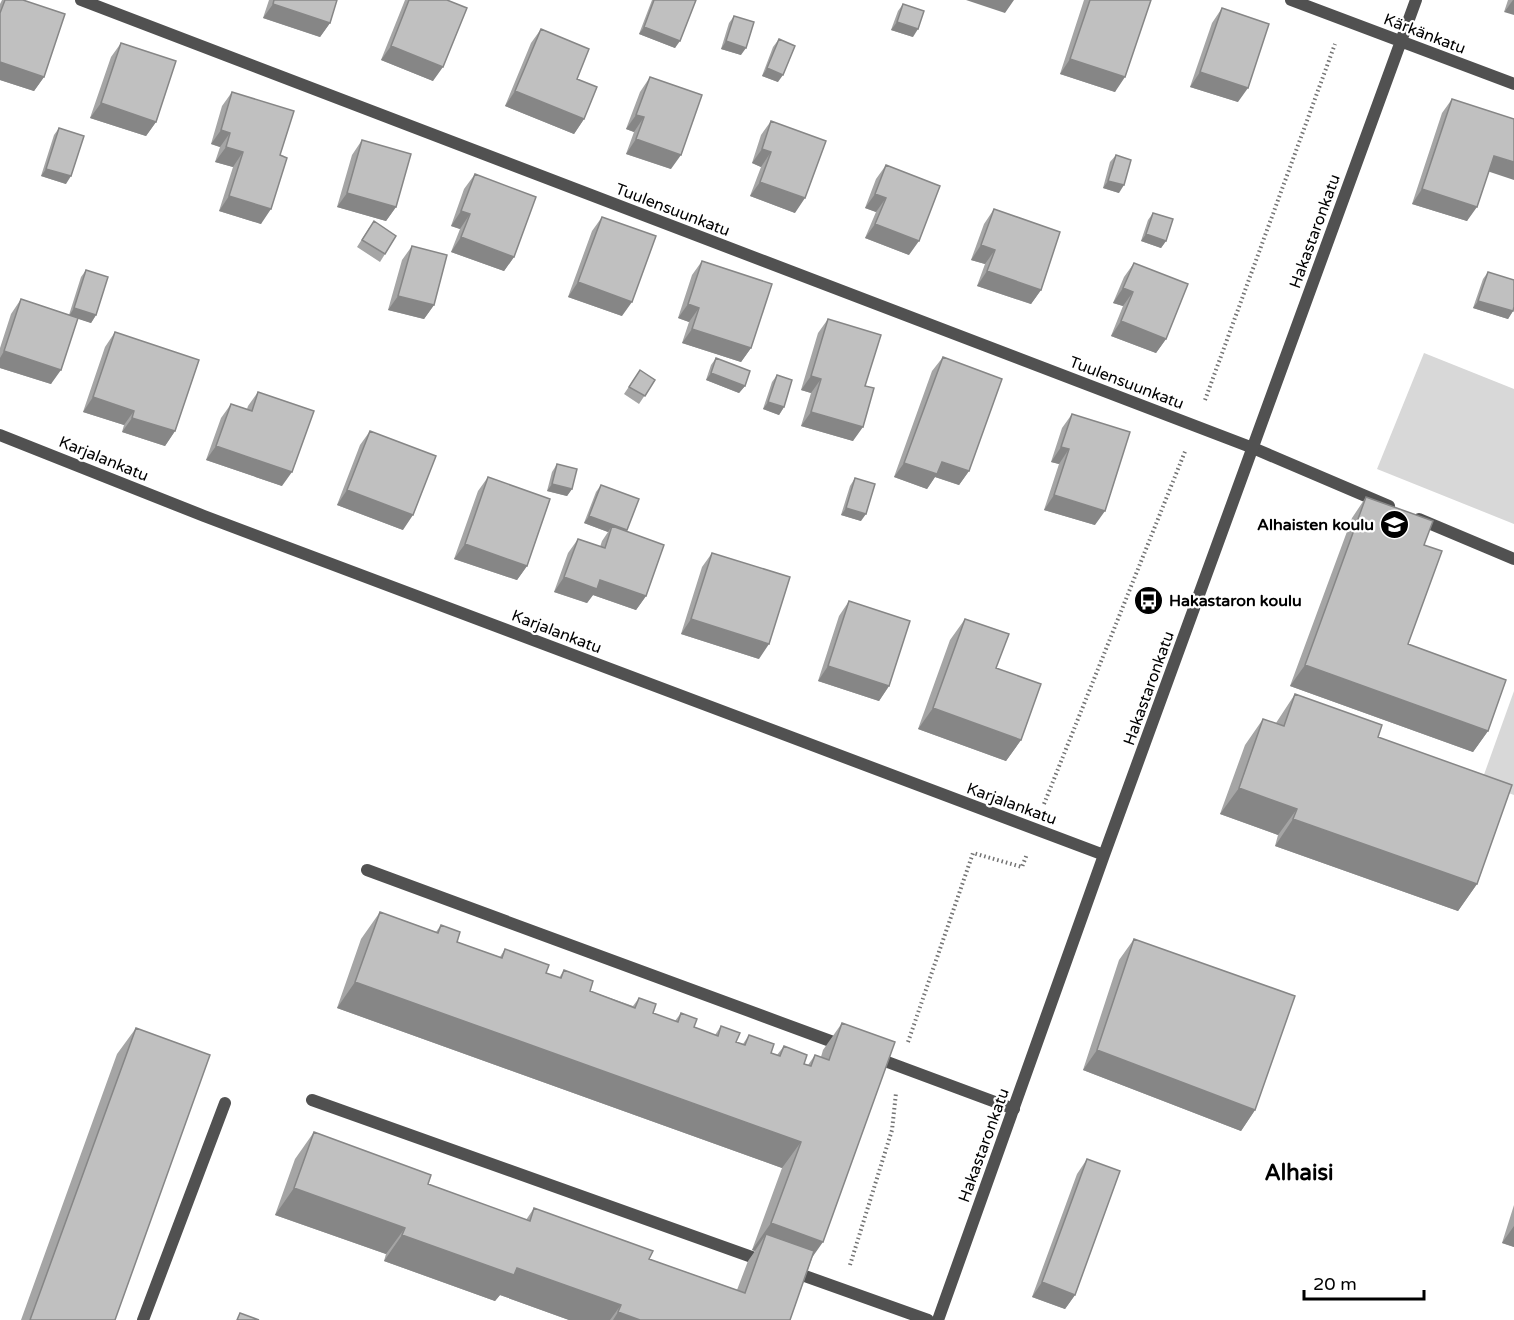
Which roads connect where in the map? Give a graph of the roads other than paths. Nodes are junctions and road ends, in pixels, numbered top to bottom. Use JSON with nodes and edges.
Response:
{"nodes":[{"id":1,"x":81,"y":0,"type":"edge"},
{"id":2,"x":1291,"y":0,"type":"edge"},
{"id":3,"x":1416,"y":0,"type":"edge"},
{"id":4,"x":1401,"y":41,"type":"junction"},
{"id":5,"x":1514,"y":84,"type":"edge"},
{"id":6,"x":0,"y":435,"type":"edge"},
{"id":7,"x":1253,"y":448,"type":"junction"},
{"id":8,"x":1514,"y":560,"type":"edge"},
{"id":9,"x":1104,"y":855,"type":"junction"},
{"id":10,"x":367,"y":870,"type":"dead end"},
{"id":11,"x":312,"y":1100,"type":"dead end"},
{"id":12,"x":225,"y":1103,"type":"dead end"},
{"id":13,"x":1014,"y":1109,"type":"junction"},
{"id":14,"x":143,"y":1320,"type":"edge"},
{"id":15,"x":928,"y":1320,"type":"edge"},
{"id":16,"x":938,"y":1320,"type":"edge"}],
"edges":[{"from":1,"to":7,"type":"street","name":"Tuulensuunkatu"},
{"from":2,"to":4,"type":"street","name":"Kärkänkatu"},
{"from":3,"to":4,"type":"street","name":"Hakastaronkatu"},
{"from":4,"to":5,"type":"street","name":"Kärkänkatu"},
{"from":4,"to":7,"type":"street","name":"Hakastaronkatu"},
{"from":6,"to":9,"type":"street","name":"Karjalankatu"},
{"from":7,"to":8,"type":"street","name":"Tuulensuunkatu"},
{"from":7,"to":9,"type":"street","name":"Hakastaronkatu"},
{"from":9,"to":13,"type":"street","name":"Hakastaronkatu"},
{"from":10,"to":13,"type":"street"},
{"from":11,"to":15,"type":"street"},
{"from":12,"to":14,"type":"street"},
{"from":13,"to":16,"type":"street","name":"Hakastaronkatu"}]}
